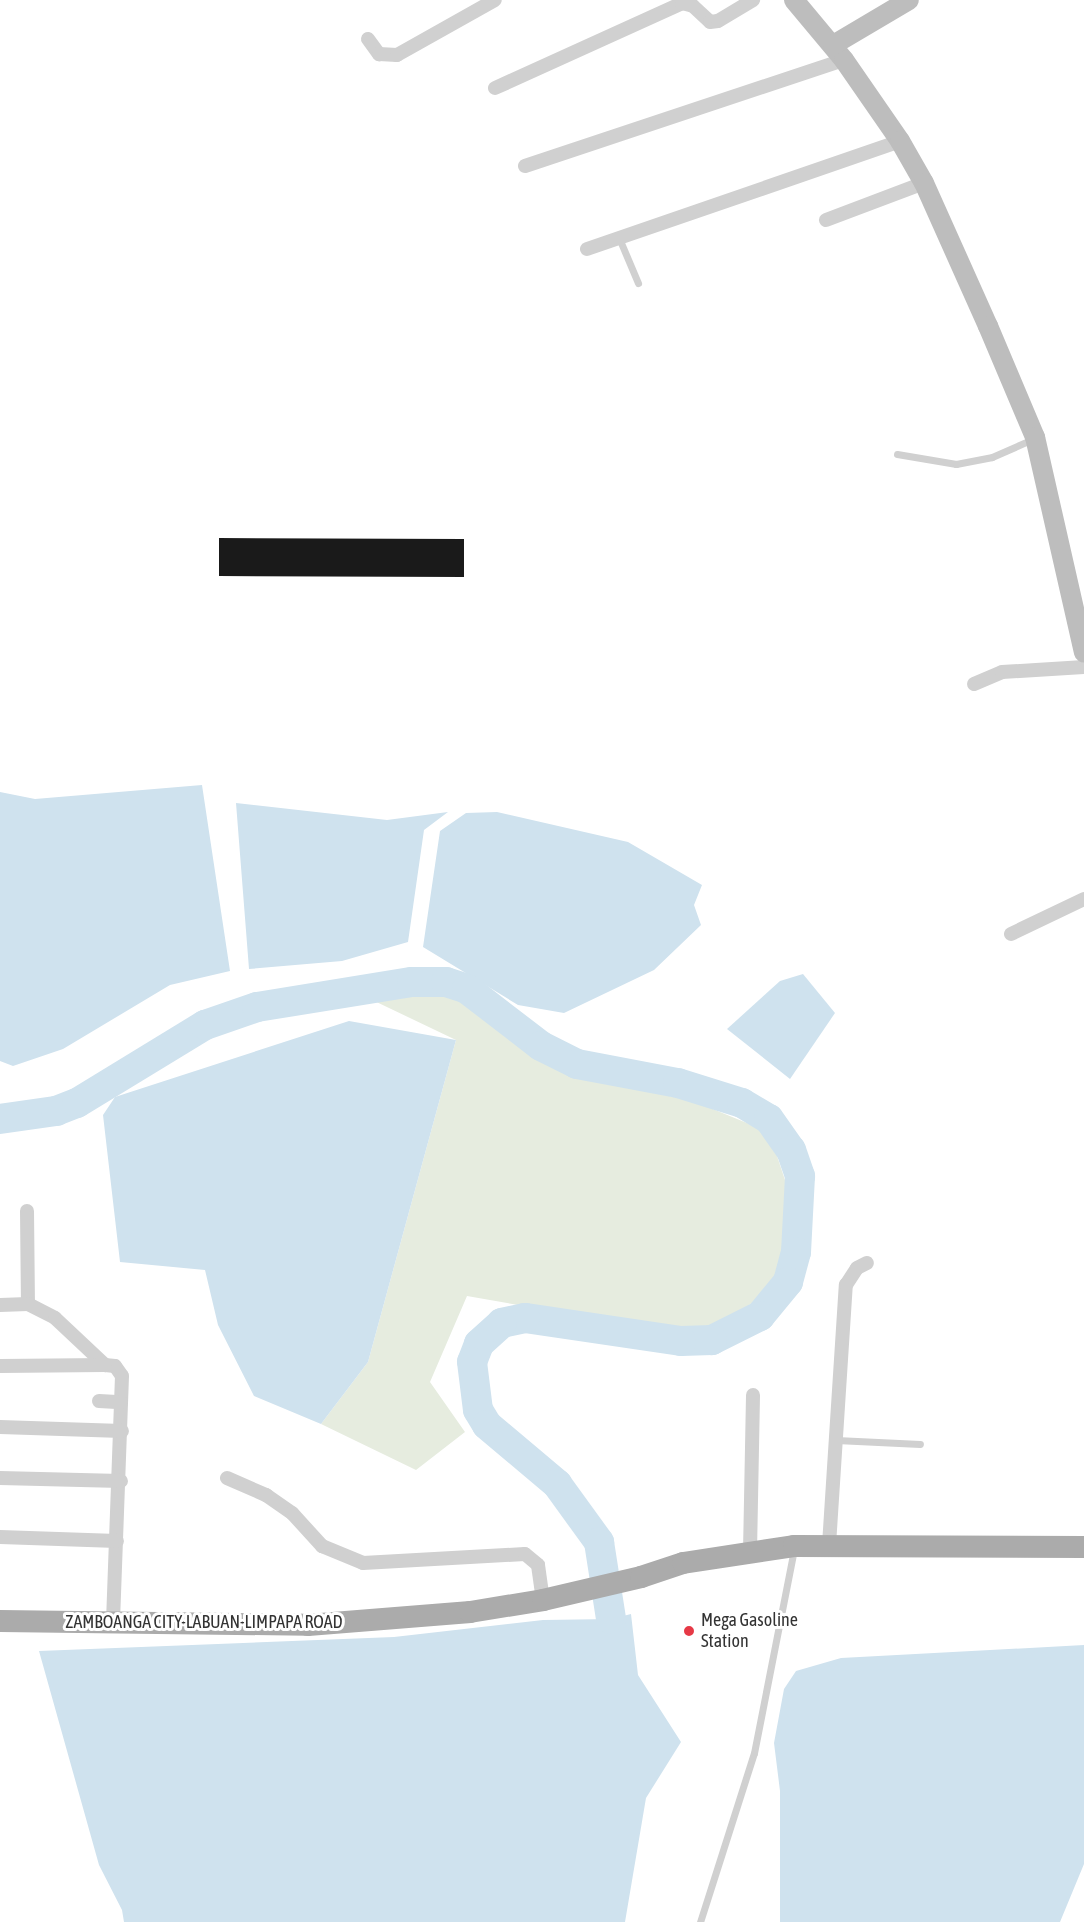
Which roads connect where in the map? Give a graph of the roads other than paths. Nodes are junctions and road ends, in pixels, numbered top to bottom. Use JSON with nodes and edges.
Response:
{"nodes":[{"id":1,"x":495,"y":0,"type":"edge"},
{"id":2,"x":753,"y":0,"type":"edge"},
{"id":3,"x":794,"y":0,"type":"edge"},
{"id":4,"x":909,"y":0,"type":"edge"},
{"id":5,"x":368,"y":39,"type":"dead end"},
{"id":6,"x":839,"y":52,"type":"junction"},
{"id":7,"x":495,"y":88,"type":"dead end"},
{"id":8,"x":900,"y":141,"type":"junction"},
{"id":9,"x":525,"y":166,"type":"dead end"},
{"id":10,"x":924,"y":183,"type":"junction"},
{"id":11,"x":826,"y":220,"type":"dead end"},
{"id":12,"x":619,"y":238,"type":"junction"},
{"id":13,"x":586,"y":249,"type":"dead end"},
{"id":14,"x":638,"y":283,"type":"dead end"},
{"id":15,"x":1035,"y":437,"type":"junction"},
{"id":16,"x":897,"y":454,"type":"dead end"},
{"id":17,"x":1084,"y":652,"type":"edge"},
{"id":18,"x":1084,"y":666,"type":"edge"},
{"id":19,"x":974,"y":684,"type":"dead end"},
{"id":20,"x":1084,"y":899,"type":"edge"},
{"id":21,"x":1011,"y":934,"type":"dead end"},
{"id":22,"x":27,"y":1211,"type":"dead end"},
{"id":23,"x":867,"y":1263,"type":"dead end"},
{"id":24,"x":28,"y":1304,"type":"junction"},
{"id":25,"x":0,"y":1305,"type":"edge"},
{"id":26,"x":0,"y":1365,"type":"edge"},
{"id":27,"x":105,"y":1365,"type":"junction"},
{"id":28,"x":753,"y":1395,"type":"dead end"},
{"id":29,"x":99,"y":1401,"type":"dead end"},
{"id":30,"x":122,"y":1402,"type":"junction"},
{"id":31,"x":0,"y":1427,"type":"edge"},
{"id":32,"x":122,"y":1431,"type":"junction"},
{"id":33,"x":836,"y":1440,"type":"junction"},
{"id":34,"x":920,"y":1444,"type":"dead end"},
{"id":35,"x":0,"y":1478,"type":"edge"},
{"id":36,"x":227,"y":1478,"type":"dead end"},
{"id":37,"x":121,"y":1481,"type":"junction"},
{"id":38,"x":0,"y":1537,"type":"edge"},
{"id":39,"x":117,"y":1541,"type":"junction"},
{"id":40,"x":829,"y":1545,"type":"junction"},
{"id":41,"x":794,"y":1546,"type":"junction"},
{"id":42,"x":1084,"y":1547,"type":"edge"},
{"id":43,"x":750,"y":1552,"type":"junction"},
{"id":44,"x":543,"y":1600,"type":"junction"},
{"id":45,"x":0,"y":1621,"type":"edge"},
{"id":46,"x":113,"y":1622,"type":"junction"},
{"id":47,"x":700,"y":1922,"type":"edge"}],
"edges":[{"from":1,"to":5,"type":"street"},
{"from":2,"to":7,"type":"street"},
{"from":3,"to":6,"type":"street"},
{"from":4,"to":6,"type":"street"},
{"from":6,"to":8,"type":"street"},
{"from":6,"to":9,"type":"street"},
{"from":8,"to":10,"type":"street"},
{"from":8,"to":12,"type":"street"},
{"from":10,"to":11,"type":"street"},
{"from":10,"to":15,"type":"street"},
{"from":12,"to":13,"type":"street"},
{"from":12,"to":14,"type":"lane"},
{"from":15,"to":16,"type":"lane"},
{"from":15,"to":17,"type":"street"},
{"from":18,"to":19,"type":"street"},
{"from":20,"to":21,"type":"street"},
{"from":22,"to":24,"type":"street"},
{"from":23,"to":33,"type":"street"},
{"from":24,"to":25,"type":"street"},
{"from":24,"to":27,"type":"street"},
{"from":26,"to":27,"type":"street"},
{"from":27,"to":30,"type":"street"},
{"from":28,"to":43,"type":"street"},
{"from":29,"to":30,"type":"street"},
{"from":30,"to":32,"type":"street"},
{"from":31,"to":32,"type":"street"},
{"from":32,"to":37,"type":"street"},
{"from":33,"to":34,"type":"lane"},
{"from":33,"to":40,"type":"street"},
{"from":35,"to":37,"type":"street"},
{"from":36,"to":44,"type":"street"},
{"from":37,"to":39,"type":"street"},
{"from":38,"to":39,"type":"street"},
{"from":39,"to":46,"type":"street"},
{"from":40,"to":41,"type":"main road","name":"ZAMBOANGA CITY-LABUAN-LIMPAPA ROAD"},
{"from":40,"to":42,"type":"main road","name":"ZAMBOANGA CITY-LABUAN-LIMPAPA ROAD"},
{"from":41,"to":43,"type":"main road","name":"ZAMBOANGA CITY-LABUAN-LIMPAPA ROAD"},
{"from":41,"to":47,"type":"lane"},
{"from":43,"to":44,"type":"main road","name":"ZAMBOANGA CITY-LABUAN-LIMPAPA ROAD"},
{"from":44,"to":46,"type":"main road","name":"ZAMBOANGA CITY-LABUAN-LIMPAPA ROAD"},
{"from":45,"to":46,"type":"main road","name":"ZAMBOANGA CITY-LABUAN-LIMPAPA ROAD"}]}
